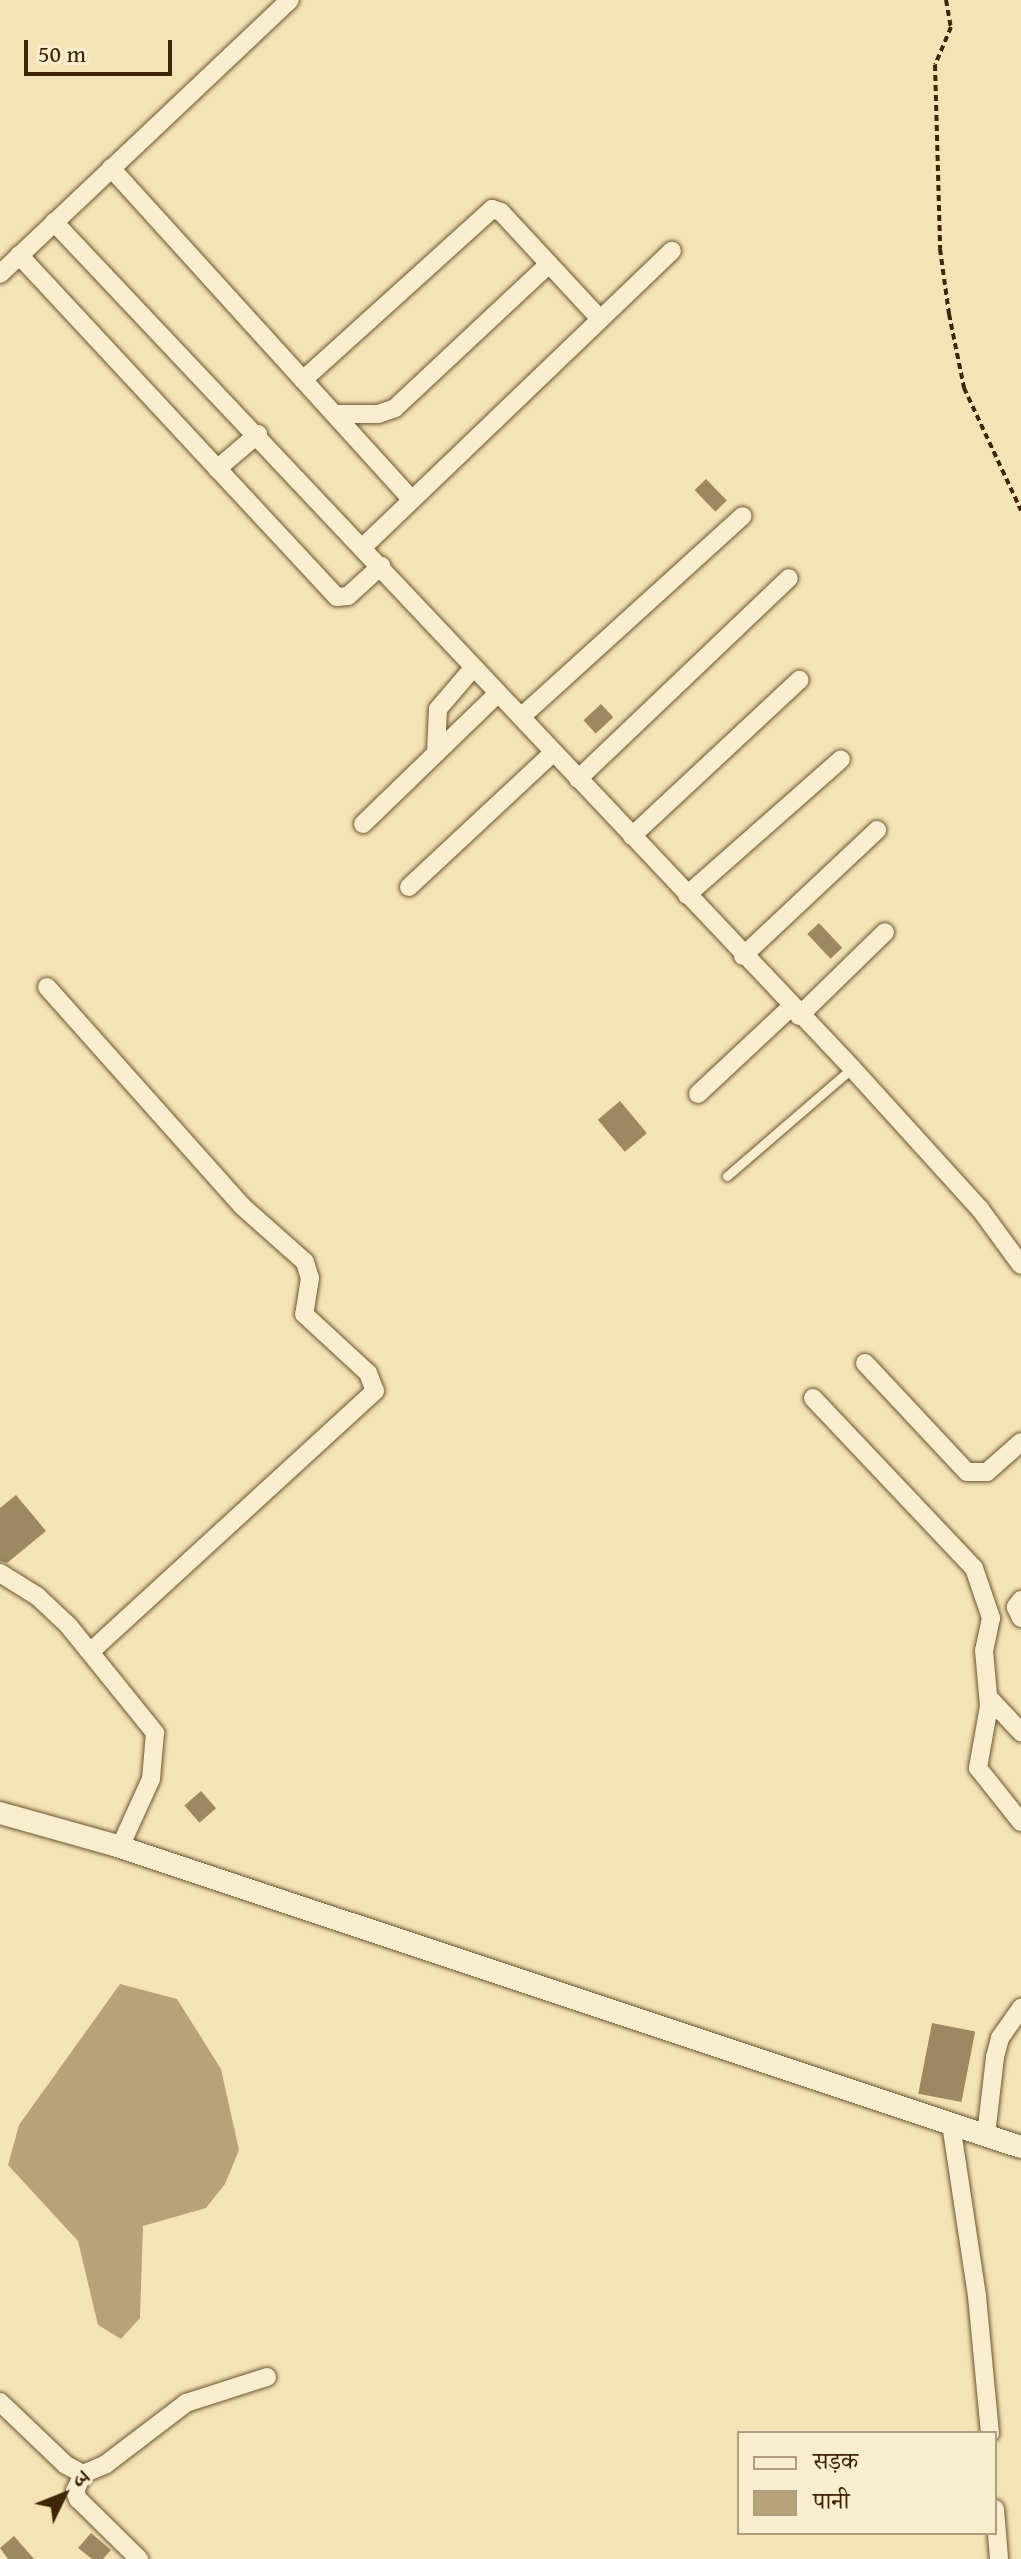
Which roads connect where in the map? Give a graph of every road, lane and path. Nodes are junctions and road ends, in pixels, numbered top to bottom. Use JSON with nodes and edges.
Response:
{"nodes":[{"id":1,"x":290,"y":0,"type":"edge"},
{"id":2,"x":946,"y":0,"type":"edge"},
{"id":3,"x":111,"y":168,"type":"junction"},
{"id":4,"x":54,"y":222,"type":"junction"},
{"id":5,"x":672,"y":251,"type":"dead end"},
{"id":6,"x":19,"y":255,"type":"junction"},
{"id":7,"x":549,"y":264,"type":"junction"},
{"id":8,"x":0,"y":274,"type":"edge"},
{"id":9,"x":600,"y":319,"type":"junction"},
{"id":10,"x":303,"y":380,"type":"junction"},
{"id":11,"x":334,"y":414,"type":"junction"},
{"id":12,"x":258,"y":434,"type":"junction"},
{"id":13,"x":217,"y":469,"type":"junction"},
{"id":14,"x":412,"y":500,"type":"junction"},
{"id":15,"x":1021,"y":510,"type":"edge"},
{"id":16,"x":743,"y":516,"type":"dead end"},
{"id":17,"x":363,"y":547,"type":"junction"},
{"id":18,"x":381,"y":566,"type":"junction"},
{"id":19,"x":789,"y":578,"type":"dead end"},
{"id":20,"x":474,"y":667,"type":"junction"},
{"id":21,"x":799,"y":680,"type":"dead end"},
{"id":22,"x":498,"y":693,"type":"junction"},
{"id":23,"x":521,"y":717,"type":"junction"},
{"id":24,"x":554,"y":752,"type":"junction"},
{"id":25,"x":436,"y":753,"type":"junction"},
{"id":26,"x":841,"y":759,"type":"dead end"},
{"id":27,"x":578,"y":779,"type":"junction"},
{"id":28,"x":363,"y":824,"type":"dead end"},
{"id":29,"x":877,"y":830,"type":"dead end"},
{"id":30,"x":632,"y":836,"type":"junction"},
{"id":31,"x":409,"y":887,"type":"dead end"},
{"id":32,"x":687,"y":895,"type":"junction"},
{"id":33,"x":885,"y":932,"type":"dead end"},
{"id":34,"x":743,"y":956,"type":"junction"},
{"id":35,"x":47,"y":987,"type":"dead end"},
{"id":36,"x":795,"y":1012,"type":"junction"},
{"id":37,"x":852,"y":1068,"type":"junction"},
{"id":38,"x":698,"y":1094,"type":"dead end"},
{"id":39,"x":727,"y":1176,"type":"dead end"},
{"id":40,"x":1021,"y":1265,"type":"edge"},
{"id":41,"x":865,"y":1363,"type":"dead end"},
{"id":42,"x":813,"y":1398,"type":"dead end"},
{"id":43,"x":1021,"y":1442,"type":"edge"},
{"id":44,"x":0,"y":1573,"type":"edge"},
{"id":45,"x":1021,"y":1600,"type":"edge"},
{"id":46,"x":1021,"y":1618,"type":"edge"},
{"id":47,"x":91,"y":1651,"type":"junction"},
{"id":48,"x":989,"y":1698,"type":"junction"},
{"id":49,"x":1021,"y":1732,"type":"edge"},
{"id":50,"x":0,"y":1813,"type":"edge"},
{"id":51,"x":1021,"y":1822,"type":"edge"},
{"id":52,"x":120,"y":1847,"type":"junction"},
{"id":53,"x":1021,"y":2008,"type":"edge"},
{"id":54,"x":951,"y":2124,"type":"junction"},
{"id":55,"x":986,"y":2135,"type":"junction"},
{"id":56,"x":1021,"y":2147,"type":"edge"},
{"id":57,"x":267,"y":2377,"type":"dead end"},
{"id":58,"x":0,"y":2402,"type":"edge"},
{"id":59,"x":990,"y":2431,"type":"edge"},
{"id":60,"x":83,"y":2474,"type":"junction"},
{"id":61,"x":997,"y":2534,"type":"edge"},
{"id":62,"x":139,"y":2559,"type":"edge"},
{"id":63,"x":999,"y":2559,"type":"edge"}],
"edges":[{"from":1,"to":3,"type":"street"},
{"from":2,"to":15,"type":"path"},
{"from":3,"to":4,"type":"street"},
{"from":3,"to":10,"type":"street"},
{"from":4,"to":6,"type":"street"},
{"from":4,"to":12,"type":"street"},
{"from":5,"to":9,"type":"street"},
{"from":6,"to":8,"type":"street"},
{"from":6,"to":13,"type":"street"},
{"from":7,"to":9,"type":"street"},
{"from":7,"to":10,"type":"street"},
{"from":7,"to":11,"type":"street"},
{"from":9,"to":14,"type":"street"},
{"from":10,"to":11,"type":"street"},
{"from":11,"to":14,"type":"street"},
{"from":12,"to":13,"type":"street"},
{"from":12,"to":17,"type":"street"},
{"from":13,"to":18,"type":"street"},
{"from":14,"to":17,"type":"street"},
{"from":16,"to":23,"type":"street"},
{"from":17,"to":18,"type":"street"},
{"from":18,"to":20,"type":"street"},
{"from":19,"to":27,"type":"street"},
{"from":20,"to":22,"type":"street"},
{"from":20,"to":25,"type":"street"},
{"from":21,"to":30,"type":"street"},
{"from":22,"to":23,"type":"street"},
{"from":22,"to":25,"type":"street"},
{"from":23,"to":24,"type":"street"},
{"from":24,"to":27,"type":"street"},
{"from":24,"to":31,"type":"street"},
{"from":25,"to":28,"type":"street"},
{"from":26,"to":32,"type":"street"},
{"from":27,"to":30,"type":"street"},
{"from":29,"to":34,"type":"street"},
{"from":30,"to":32,"type":"street"},
{"from":32,"to":34,"type":"street"},
{"from":33,"to":36,"type":"street"},
{"from":34,"to":36,"type":"street"},
{"from":35,"to":47,"type":"street"},
{"from":36,"to":37,"type":"street"},
{"from":36,"to":38,"type":"street"},
{"from":37,"to":39,"type":"lane"},
{"from":37,"to":40,"type":"street"},
{"from":41,"to":43,"type":"street"},
{"from":42,"to":48,"type":"street"},
{"from":44,"to":47,"type":"street"},
{"from":45,"to":46,"type":"street"},
{"from":47,"to":52,"type":"street"},
{"from":48,"to":49,"type":"street"},
{"from":48,"to":51,"type":"street"},
{"from":50,"to":52,"type":"street"},
{"from":52,"to":54,"type":"street"},
{"from":53,"to":55,"type":"street"},
{"from":54,"to":55,"type":"street"},
{"from":54,"to":59,"type":"street"},
{"from":55,"to":56,"type":"street"},
{"from":57,"to":60,"type":"street"},
{"from":58,"to":60,"type":"street"},
{"from":60,"to":62,"type":"street"},
{"from":61,"to":63,"type":"street"}]}
